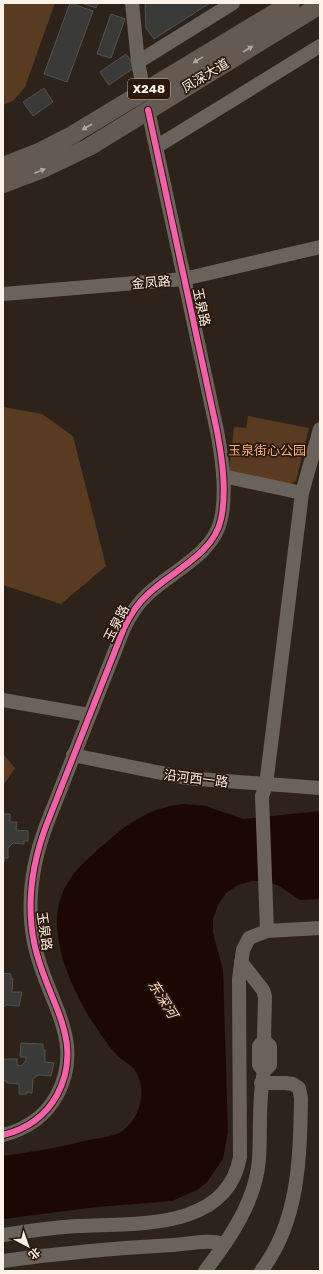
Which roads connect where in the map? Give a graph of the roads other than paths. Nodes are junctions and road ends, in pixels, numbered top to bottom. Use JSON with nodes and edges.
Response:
{"nodes":[{"id":1,"x":132,"y":3,"type":"edge"},
{"id":2,"x":233,"y":3,"type":"edge"},
{"id":3,"x":291,"y":3,"type":"edge"},
{"id":4,"x":320,"y":5,"type":"edge"},
{"id":5,"x":320,"y":46,"type":"edge"},
{"id":6,"x":138,"y":62,"type":"junction"},
{"id":7,"x":144,"y":93,"type":"junction"},
{"id":8,"x":148,"y":110,"type":"junction"},
{"id":9,"x":156,"y":147,"type":"junction"},
{"id":10,"x":3,"y":166,"type":"edge"},
{"id":11,"x":3,"y":184,"type":"edge"},
{"id":12,"x":320,"y":247,"type":"edge"},
{"id":13,"x":184,"y":279,"type":"junction"},
{"id":14,"x":3,"y":294,"type":"edge"},
{"id":15,"x":320,"y":429,"type":"edge"},
{"id":16,"x":223,"y":476,"type":"junction"},
{"id":17,"x":302,"y":493,"type":"junction"},
{"id":18,"x":3,"y":700,"type":"edge"},
{"id":19,"x":89,"y":715,"type":"junction"},
{"id":20,"x":73,"y":755,"type":"junction"},
{"id":21,"x":266,"y":785,"type":"junction"},
{"id":22,"x":320,"y":788,"type":"edge"},
{"id":23,"x":267,"y":931,"type":"junction"},
{"id":24,"x":320,"y":932,"type":"edge"},
{"id":25,"x":241,"y":962,"type":"junction"},
{"id":26,"x":263,"y":1077,"type":"junction"},
{"id":27,"x":3,"y":1135,"type":"edge"},
{"id":28,"x":3,"y":1235,"type":"edge"},
{"id":29,"x":224,"y":1244,"type":"junction"},
{"id":30,"x":3,"y":1261,"type":"edge"},
{"id":31,"x":205,"y":1271,"type":"edge"},
{"id":32,"x":261,"y":1271,"type":"edge"}],
"edges":[{"from":1,"to":6,"type":"street"},
{"from":2,"to":6,"type":"street"},
{"from":3,"to":7,"type":"main road","name":"凤深大道","number":"X248","one_way":true},
{"from":8,"to":4,"type":"main road","name":"凤深大道","number":"X248","one_way":true},
{"from":5,"to":9,"type":"street"},
{"from":6,"to":7,"type":"street"},
{"from":7,"to":10,"type":"main road","name":"凤深大道","number":"X248","one_way":true},
{"from":8,"to":9,"type":"street","name":"玉泉路"},
{"from":11,"to":8,"type":"main road","name":"凤深大道","number":"X248","one_way":true},
{"from":9,"to":13,"type":"street","name":"玉泉路"},
{"from":12,"to":13,"type":"street","name":"金凤路"},
{"from":13,"to":14,"type":"street","name":"金凤路"},
{"from":13,"to":16,"type":"street","name":"玉泉路"},
{"from":15,"to":17,"type":"street"},
{"from":16,"to":17,"type":"street"},
{"from":16,"to":19,"type":"street","name":"玉泉路"},
{"from":17,"to":21,"type":"street"},
{"from":18,"to":19,"type":"street"},
{"from":19,"to":20,"type":"street","name":"玉泉路"},
{"from":20,"to":21,"type":"street","name":"沿河西一路"},
{"from":20,"to":27,"type":"street","name":"玉泉路"},
{"from":21,"to":22,"type":"street","name":"沿河西一路"},
{"from":21,"to":23,"type":"street"},
{"from":23,"to":24,"type":"street"},
{"from":23,"to":25,"type":"street"},
{"from":25,"to":26,"type":"street"},
{"from":25,"to":28,"type":"street"},
{"from":26,"to":29,"type":"street"},
{"from":26,"to":32,"type":"street"},
{"from":29,"to":30,"type":"street"},
{"from":29,"to":31,"type":"street"}]}
